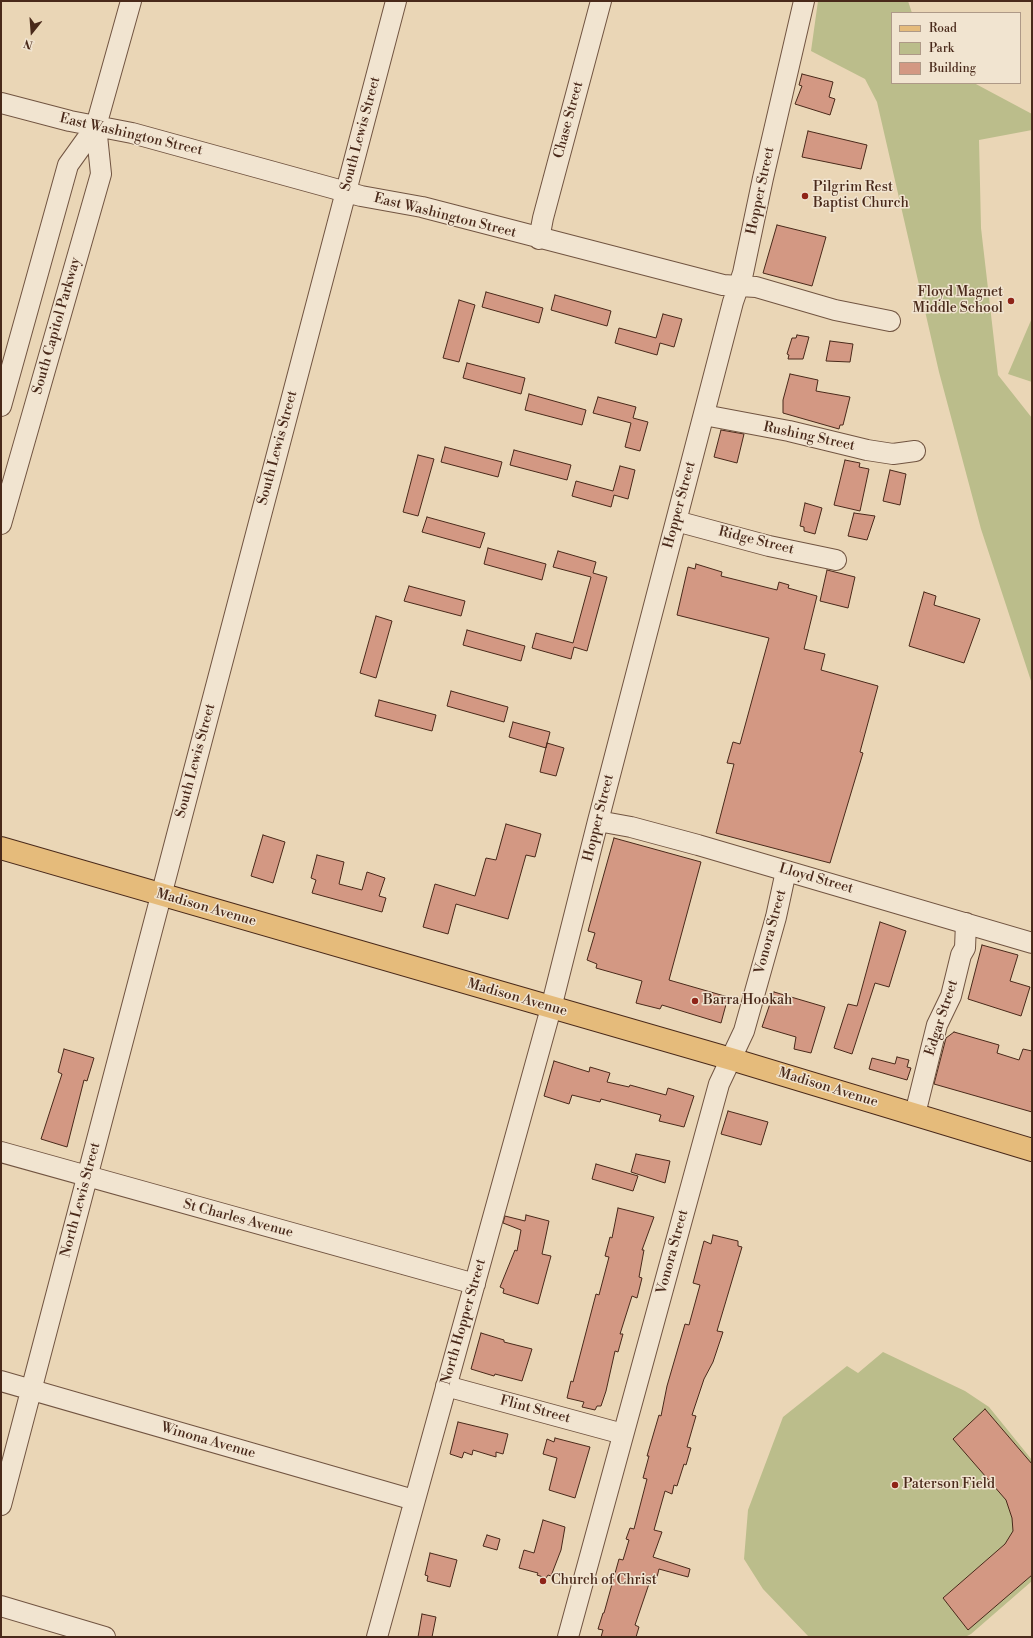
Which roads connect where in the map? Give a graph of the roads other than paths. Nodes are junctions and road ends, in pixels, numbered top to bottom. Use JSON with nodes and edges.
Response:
{"nodes":[{"id":1,"x":132,"y":1,"type":"edge"},
{"id":2,"x":396,"y":1,"type":"edge"},
{"id":3,"x":601,"y":1,"type":"edge"},
{"id":4,"x":804,"y":1,"type":"edge"},
{"id":5,"x":1,"y":103,"type":"edge"},
{"id":6,"x":96,"y":126,"type":"junction"},
{"id":7,"x":346,"y":191,"type":"junction"},
{"id":8,"x":539,"y":239,"type":"junction"},
{"id":9,"x":739,"y":286,"type":"junction"},
{"id":10,"x":890,"y":321,"type":"dead end"},
{"id":11,"x":1,"y":406,"type":"edge"},
{"id":12,"x":704,"y":415,"type":"junction"},
{"id":13,"x":915,"y":451,"type":"dead end"},
{"id":14,"x":676,"y":521,"type":"junction"},
{"id":15,"x":1,"y":524,"type":"edge"},
{"id":16,"x":836,"y":560,"type":"dead end"},
{"id":17,"x":598,"y":821,"type":"junction"},
{"id":18,"x":1,"y":848,"type":"edge"},
{"id":19,"x":786,"y":871,"type":"junction"},
{"id":20,"x":161,"y":894,"type":"junction"},
{"id":21,"x":966,"y":923,"type":"junction"},
{"id":22,"x":1032,"y":943,"type":"edge"},
{"id":23,"x":552,"y":1008,"type":"junction"},
{"id":24,"x":731,"y":1059,"type":"junction"},
{"id":25,"x":915,"y":1114,"type":"junction"},
{"id":26,"x":1032,"y":1150,"type":"edge"},
{"id":27,"x":1,"y":1152,"type":"edge"},
{"id":28,"x":87,"y":1177,"type":"junction"},
{"id":29,"x":475,"y":1284,"type":"junction"},
{"id":30,"x":1,"y":1381,"type":"edge"},
{"id":31,"x":446,"y":1386,"type":"junction"},
{"id":32,"x":31,"y":1390,"type":"junction"},
{"id":33,"x":624,"y":1434,"type":"junction"},
{"id":34,"x":414,"y":1500,"type":"junction"},
{"id":35,"x":1,"y":1504,"type":"edge"},
{"id":36,"x":1,"y":1606,"type":"edge"},
{"id":37,"x":105,"y":1637,"type":"edge"},
{"id":38,"x":377,"y":1637,"type":"edge"},
{"id":39,"x":568,"y":1637,"type":"edge"}],
"edges":[{"from":1,"to":6,"type":"street","name":"South Capitol Parkway"},
{"from":2,"to":7,"type":"street","name":"South Lewis Street"},
{"from":3,"to":8,"type":"street","name":"Chase Street"},
{"from":4,"to":9,"type":"street","name":"Hopper Street"},
{"from":5,"to":6,"type":"street","name":"East Washington Street"},
{"from":6,"to":7,"type":"street","name":"East Washington Street"},
{"from":6,"to":11,"type":"street","name":"South Capitol Parkway"},
{"from":6,"to":15,"type":"street","name":"South Capitol Parkway"},
{"from":7,"to":8,"type":"street","name":"East Washington Street"},
{"from":7,"to":20,"type":"street","name":"South Lewis Street"},
{"from":8,"to":9,"type":"street","name":"East Washington Street"},
{"from":9,"to":10,"type":"street","name":"East Washington Street"},
{"from":9,"to":12,"type":"street","name":"Hopper Street"},
{"from":12,"to":13,"type":"street","name":"Rushing Street"},
{"from":12,"to":14,"type":"street","name":"Hopper Street"},
{"from":14,"to":16,"type":"street","name":"Ridge Street"},
{"from":14,"to":17,"type":"street","name":"Hopper Street"},
{"from":17,"to":19,"type":"street","name":"Lloyd Street"},
{"from":17,"to":23,"type":"street","name":"Hopper Street"},
{"from":18,"to":20,"type":"main road","name":"Madison Avenue"},
{"from":19,"to":21,"type":"street","name":"Lloyd Street"},
{"from":19,"to":24,"type":"street","name":"Vonora Street"},
{"from":20,"to":23,"type":"main road","name":"Madison Avenue"},
{"from":20,"to":28,"type":"street","name":"North Lewis Street"},
{"from":21,"to":22,"type":"street","name":"Lloyd Street"},
{"from":21,"to":25,"type":"street","name":"Edgar Street"},
{"from":23,"to":24,"type":"main road","name":"Madison Avenue"},
{"from":23,"to":29,"type":"street","name":"North Hopper Street"},
{"from":24,"to":25,"type":"main road","name":"Madison Avenue"},
{"from":24,"to":33,"type":"street","name":"Vonora Street"},
{"from":25,"to":26,"type":"main road","name":"Madison Avenue"},
{"from":27,"to":28,"type":"street","name":"St Charles Avenue"},
{"from":28,"to":29,"type":"street","name":"St Charles Avenue"},
{"from":28,"to":32,"type":"street","name":"North Lewis Street"},
{"from":29,"to":31,"type":"street","name":"North Hopper Street"},
{"from":30,"to":32,"type":"street","name":"Winona Avenue"},
{"from":31,"to":33,"type":"street","name":"Flint Street"},
{"from":31,"to":34,"type":"street","name":"North Hopper Street"},
{"from":32,"to":34,"type":"street","name":"Winona Avenue"},
{"from":32,"to":35,"type":"street","name":"North Lewis Street"},
{"from":33,"to":39,"type":"street","name":"Vonora Street"},
{"from":34,"to":38,"type":"street","name":"North Hopper Street"},
{"from":36,"to":37,"type":"street"}]}
